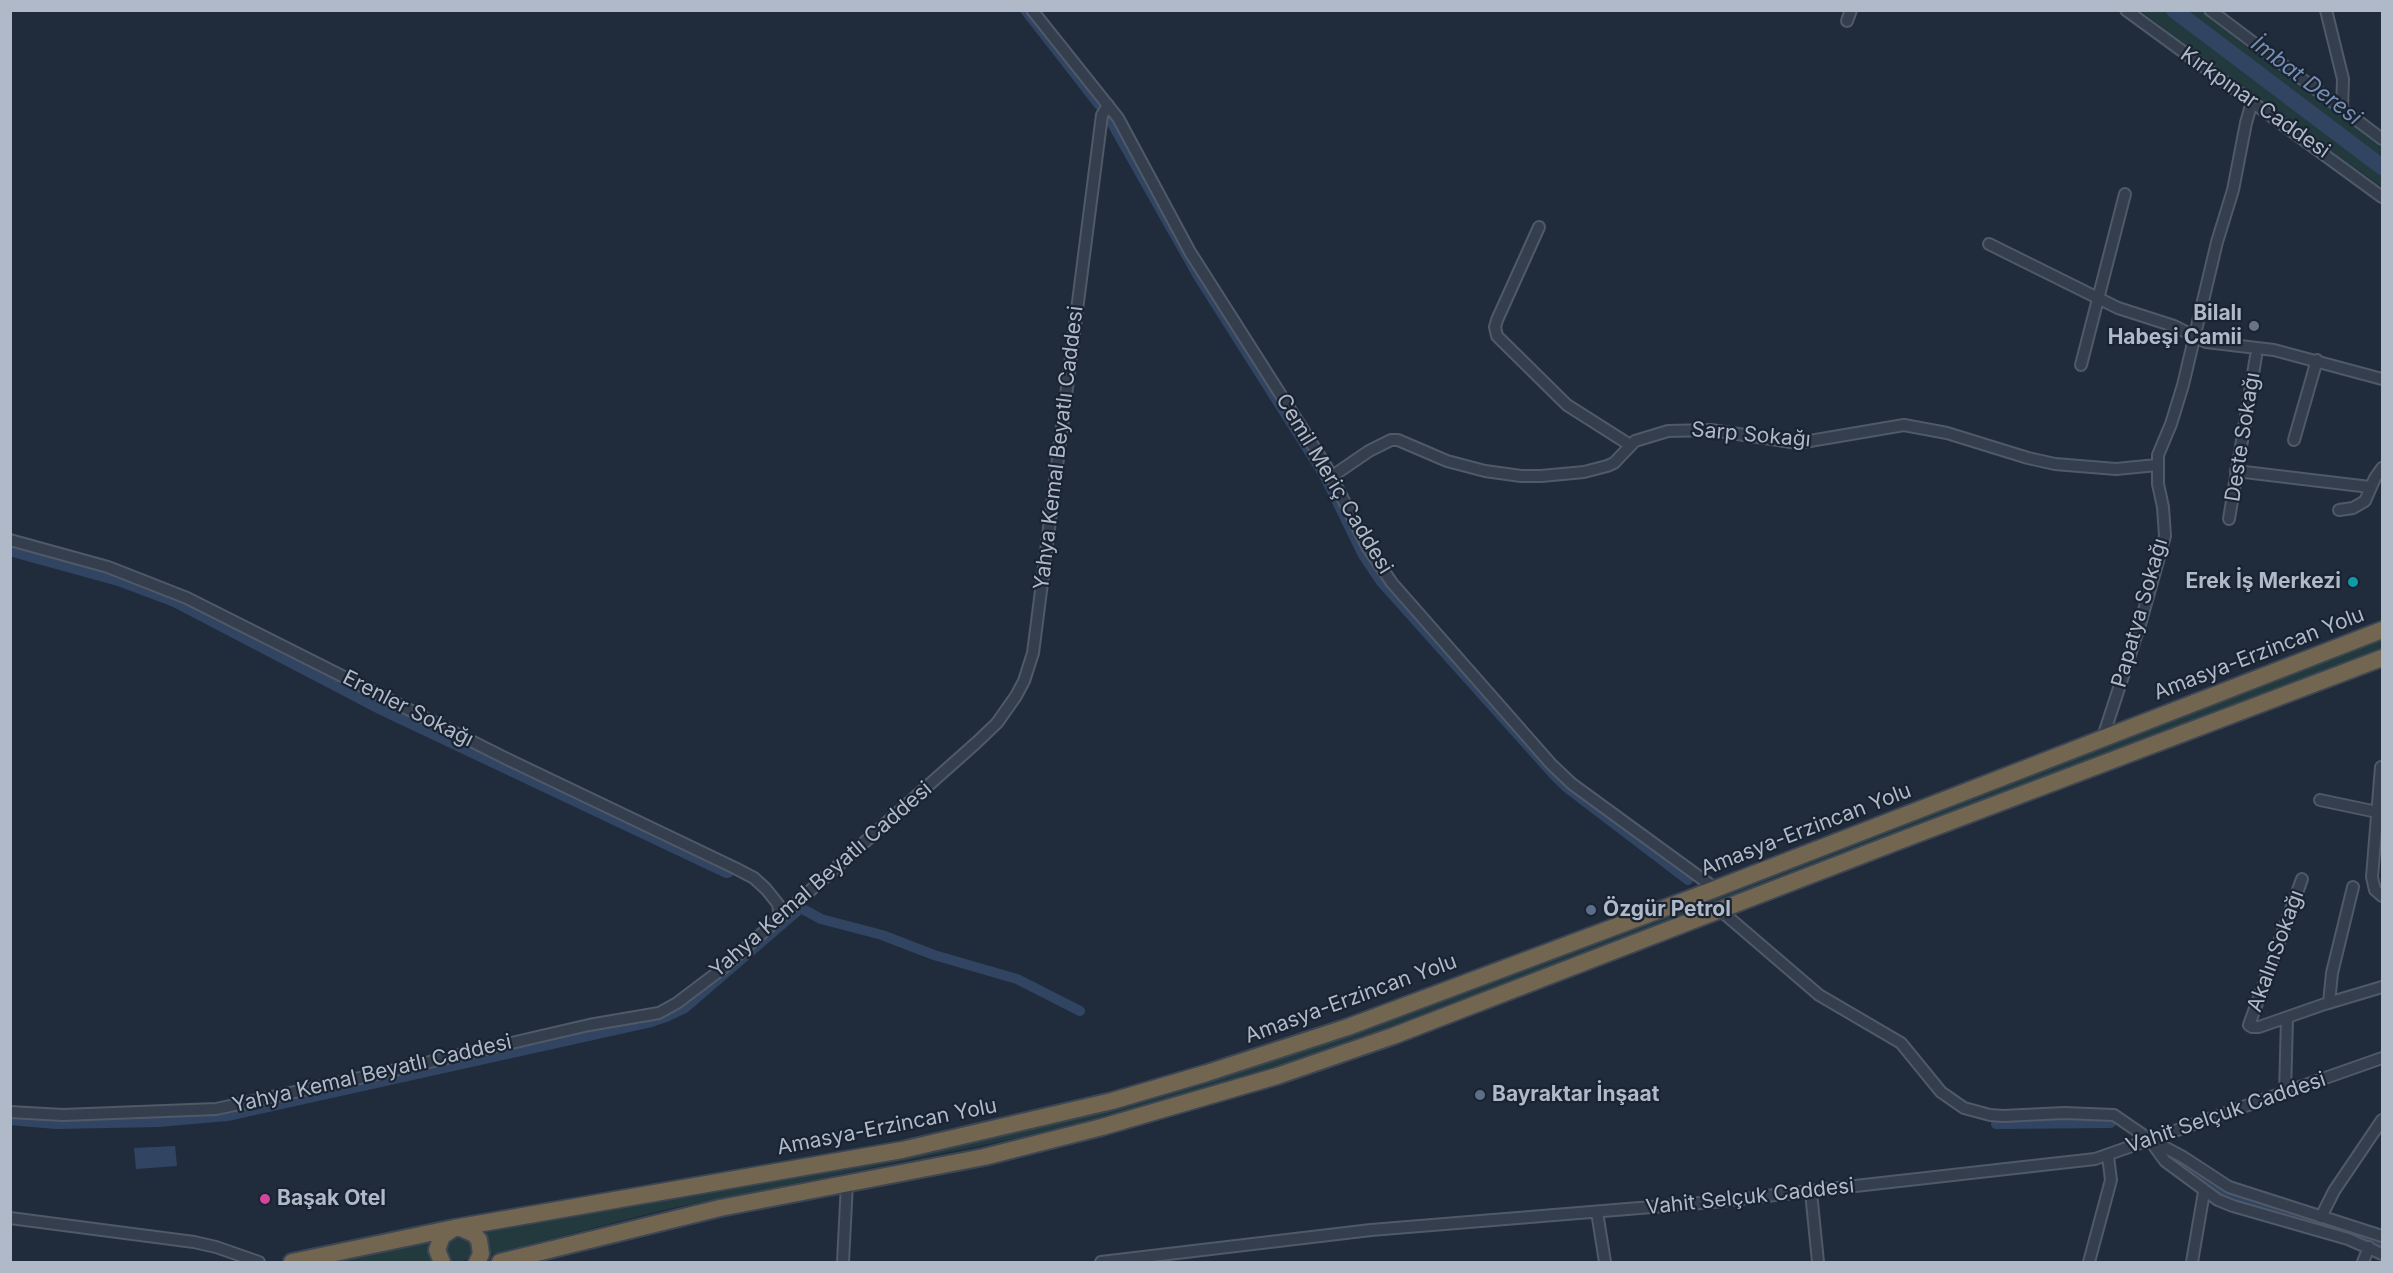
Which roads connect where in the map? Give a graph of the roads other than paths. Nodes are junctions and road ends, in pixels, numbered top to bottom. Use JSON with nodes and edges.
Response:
{"nodes":[{"id":1,"x":1032,"y":10,"type":"edge"},
{"id":2,"x":2127,"y":10,"type":"edge"},
{"id":3,"x":2210,"y":10,"type":"edge"},
{"id":4,"x":2326,"y":10,"type":"edge"},
{"id":5,"x":2252,"y":102,"type":"junction"},
{"id":6,"x":1108,"y":105,"type":"junction"},
{"id":7,"x":2342,"y":110,"type":"junction"},
{"id":8,"x":2382,"y":139,"type":"edge"},
{"id":9,"x":2125,"y":194,"type":"dead end"},
{"id":10,"x":2382,"y":197,"type":"edge"},
{"id":11,"x":1539,"y":227,"type":"dead end"},
{"id":12,"x":1989,"y":244,"type":"dead end"},
{"id":13,"x":2098,"y":297,"type":"junction"},
{"id":14,"x":2194,"y":336,"type":"junction"},
{"id":15,"x":2256,"y":356,"type":"dead end"},
{"id":16,"x":2317,"y":360,"type":"junction"},
{"id":17,"x":2081,"y":365,"type":"dead end"},
{"id":18,"x":2382,"y":379,"type":"edge"},
{"id":19,"x":2294,"y":440,"type":"dead end"},
{"id":20,"x":1630,"y":445,"type":"junction"},
{"id":21,"x":2157,"y":465,"type":"junction"},
{"id":22,"x":2382,"y":468,"type":"edge"},
{"id":23,"x":2236,"y":471,"type":"junction"},
{"id":24,"x":1331,"y":477,"type":"junction"},
{"id":25,"x":2370,"y":488,"type":"junction"},
{"id":26,"x":2339,"y":510,"type":"dead end"},
{"id":27,"x":2229,"y":519,"type":"dead end"},
{"id":28,"x":10,"y":540,"type":"edge"},
{"id":29,"x":2382,"y":630,"type":"edge"},
{"id":30,"x":2382,"y":658,"type":"edge"},
{"id":31,"x":2102,"y":740,"type":"junction"},
{"id":32,"x":2381,"y":767,"type":"edge"},
{"id":33,"x":2320,"y":800,"type":"dead end"},
{"id":34,"x":2377,"y":812,"type":"junction"},
{"id":35,"x":2379,"y":838,"type":"edge"},
{"id":36,"x":2302,"y":879,"type":"dead end"},
{"id":37,"x":2353,"y":887,"type":"dead end"},
{"id":38,"x":1716,"y":889,"type":"junction"},
{"id":39,"x":2382,"y":896,"type":"edge"},
{"id":40,"x":1720,"y":910,"type":"junction"},
{"id":41,"x":780,"y":917,"type":"junction"},
{"id":42,"x":2382,"y":987,"type":"edge"},
{"id":43,"x":2329,"y":1003,"type":"junction"},
{"id":44,"x":2287,"y":1019,"type":"junction"},
{"id":45,"x":2382,"y":1058,"type":"edge"},
{"id":46,"x":2285,"y":1093,"type":"junction"},
{"id":47,"x":10,"y":1112,"type":"edge"},
{"id":48,"x":2382,"y":1120,"type":"edge"},
{"id":49,"x":2149,"y":1139,"type":"junction"},
{"id":50,"x":2108,"y":1156,"type":"junction"},
{"id":51,"x":847,"y":1183,"type":"junction"},
{"id":52,"x":1811,"y":1192,"type":"junction"},
{"id":53,"x":2204,"y":1192,"type":"junction"},
{"id":54,"x":1597,"y":1212,"type":"junction"},
{"id":55,"x":2321,"y":1217,"type":"junction"},
{"id":56,"x":10,"y":1218,"type":"edge"},
{"id":57,"x":454,"y":1228,"type":"junction"},
{"id":58,"x":2382,"y":1236,"type":"edge"},
{"id":59,"x":2369,"y":1247,"type":"junction"},
{"id":60,"x":2382,"y":1254,"type":"edge"},
{"id":61,"x":529,"y":1258,"type":"edge"},
{"id":62,"x":440,"y":1261,"type":"edge"},
{"id":63,"x":1135,"y":1261,"type":"edge"},
{"id":64,"x":478,"y":1262,"type":"edge"},
{"id":65,"x":259,"y":1263,"type":"edge"},
{"id":66,"x":292,"y":1263,"type":"edge"},
{"id":67,"x":500,"y":1263,"type":"edge"},
{"id":68,"x":843,"y":1263,"type":"edge"},
{"id":69,"x":1101,"y":1263,"type":"edge"},
{"id":70,"x":1605,"y":1263,"type":"edge"},
{"id":71,"x":1818,"y":1263,"type":"edge"},
{"id":72,"x":2089,"y":1263,"type":"edge"},
{"id":73,"x":2192,"y":1263,"type":"edge"},
{"id":74,"x":2363,"y":1263,"type":"edge"}],
"edges":[{"from":1,"to":6,"type":"street","name":"Cemil Meriç Caddesi"},
{"from":2,"to":5,"type":"street","name":"Kırkpınar Caddesi"},
{"from":3,"to":7,"type":"street"},
{"from":4,"to":7,"type":"street"},
{"from":5,"to":10,"type":"street","name":"Kırkpınar Caddesi"},
{"from":5,"to":14,"type":"street","name":"Papatya Sokağı"},
{"from":6,"to":24,"type":"street","name":"Cemil Meriç Caddesi"},
{"from":6,"to":41,"type":"street","name":"Yahya Kemal Beyatlı Caddesi"},
{"from":7,"to":8,"type":"street"},
{"from":9,"to":13,"type":"street"},
{"from":11,"to":20,"type":"street"},
{"from":12,"to":13,"type":"street"},
{"from":13,"to":14,"type":"street"},
{"from":13,"to":17,"type":"street"},
{"from":14,"to":16,"type":"street"},
{"from":14,"to":21,"type":"street","name":"Papatya Sokağı"},
{"from":15,"to":23,"type":"street","name":"Deste Sokağı"},
{"from":16,"to":18,"type":"street"},
{"from":16,"to":19,"type":"street"},
{"from":20,"to":21,"type":"street","name":"Sarp Sokağı"},
{"from":20,"to":24,"type":"street","name":"Sarp Sokağı"},
{"from":21,"to":31,"type":"street","name":"Papatya Sokağı"},
{"from":22,"to":25,"type":"street"},
{"from":23,"to":25,"type":"street"},
{"from":23,"to":27,"type":"street","name":"Deste Sokağı"},
{"from":24,"to":38,"type":"street","name":"Cemil Meriç Caddesi"},
{"from":25,"to":26,"type":"street"},
{"from":28,"to":41,"type":"street","name":"Erenler Sokağı"},
{"from":29,"to":31,"type":"highway","name":"Amasya-Erzincan Yolu"},
{"from":30,"to":40,"type":"highway","name":"Amasya-Erzincan Yolu"},
{"from":31,"to":38,"type":"highway","name":"Amasya-Erzincan Yolu"},
{"from":32,"to":34,"type":"street"},
{"from":33,"to":34,"type":"street"},
{"from":34,"to":35,"type":"street"},
{"from":35,"to":39,"type":"street"},
{"from":36,"to":44,"type":"street","name":"AkalınSokağı"},
{"from":37,"to":43,"type":"street"},
{"from":38,"to":57,"type":"highway","name":"Amasya-Erzincan Yolu"},
{"from":40,"to":49,"type":"street"},
{"from":40,"to":51,"type":"highway","name":"Amasya-Erzincan Yolu"},
{"from":41,"to":47,"type":"street","name":"Yahya Kemal Beyatlı Caddesi"},
{"from":42,"to":43,"type":"street","name":"AkalınSokağı"},
{"from":43,"to":44,"type":"street","name":"AkalınSokağı"},
{"from":44,"to":46,"type":"street"},
{"from":45,"to":46,"type":"street","name":"Vahit Selçuk Caddesi"},
{"from":46,"to":49,"type":"street","name":"Vahit Selçuk Caddesi"},
{"from":48,"to":55,"type":"street"},
{"from":49,"to":50,"type":"street","name":"Vahit Selçuk Caddesi"},
{"from":49,"to":53,"type":"street"},
{"from":49,"to":55,"type":"street"},
{"from":50,"to":52,"type":"street","name":"Vahit Selçuk Caddesi"},
{"from":50,"to":72,"type":"street"},
{"from":51,"to":61,"type":"highway","name":"Amasya-Erzincan Yolu"},
{"from":51,"to":68,"type":"street"},
{"from":52,"to":54,"type":"street","name":"Vahit Selçuk Caddesi"},
{"from":52,"to":71,"type":"street"},
{"from":53,"to":59,"type":"street"},
{"from":53,"to":73,"type":"street"},
{"from":54,"to":63,"type":"street","name":"Vahit Selçuk Caddesi"},
{"from":54,"to":70,"type":"street"},
{"from":55,"to":58,"type":"street"},
{"from":56,"to":65,"type":"street"},
{"from":57,"to":62,"type":"highway"},
{"from":57,"to":64,"type":"highway"},
{"from":57,"to":66,"type":"highway","name":"Amasya-Erzincan Yolu"},
{"from":59,"to":60,"type":"street"},
{"from":59,"to":74,"type":"street"},
{"from":61,"to":67,"type":"highway","name":"Amasya-Erzincan Yolu"},
{"from":63,"to":69,"type":"street","name":"Vahit Selçuk Caddesi"}]}
